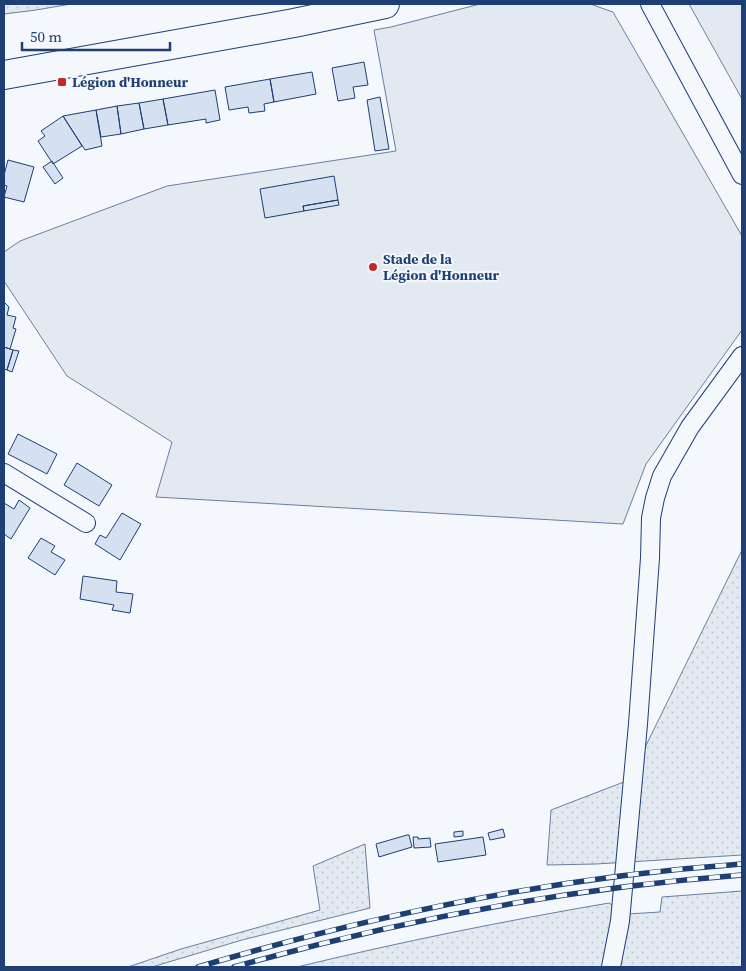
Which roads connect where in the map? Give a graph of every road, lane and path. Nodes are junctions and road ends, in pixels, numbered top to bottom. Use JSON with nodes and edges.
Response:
{"nodes":[{"id":1,"x":315,"y":4,"type":"edge"},
{"id":2,"x":384,"y":4,"type":"edge"},
{"id":3,"x":650,"y":4,"type":"edge"},
{"id":4,"x":4,"y":61,"type":"edge"},
{"id":5,"x":4,"y":75,"type":"edge"},
{"id":6,"x":742,"y":175,"type":"edge"},
{"id":7,"x":742,"y":356,"type":"edge"},
{"id":8,"x":4,"y":473,"type":"edge"},
{"id":9,"x":86,"y":523,"type":"dead end"},
{"id":10,"x":611,"y":967,"type":"edge"}],
"edges":[{"from":1,"to":4,"type":"main road"},
{"from":2,"to":5,"type":"main road"},
{"from":3,"to":6,"type":"street"},
{"from":7,"to":10,"type":"street"},
{"from":8,"to":9,"type":"street"}]}
